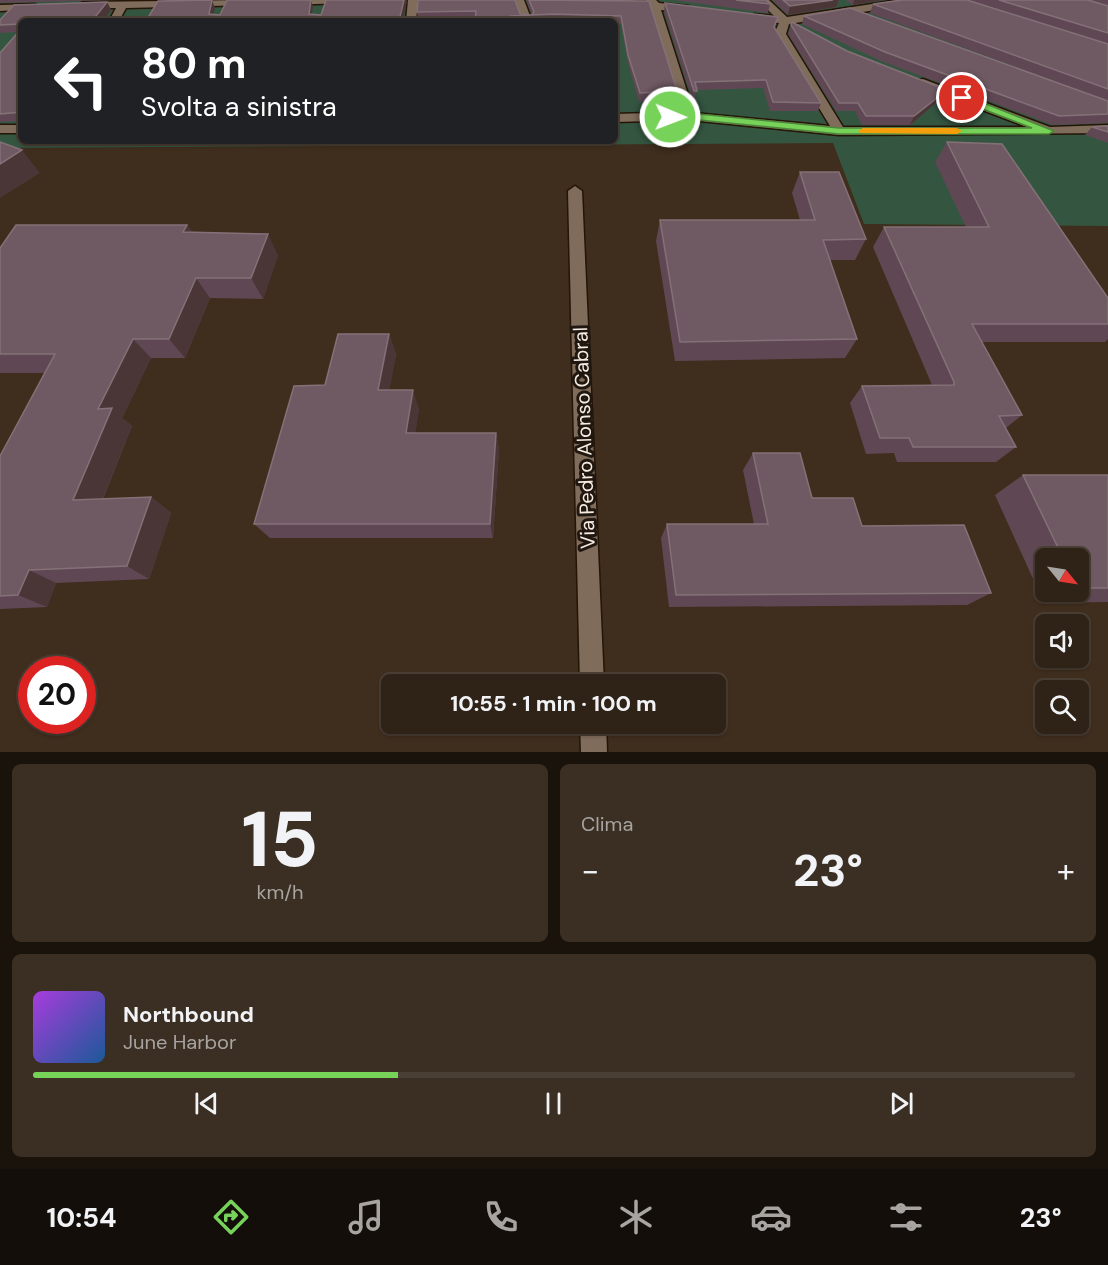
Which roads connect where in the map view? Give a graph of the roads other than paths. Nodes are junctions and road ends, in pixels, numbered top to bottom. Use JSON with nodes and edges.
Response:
{"nodes":[{"id":1,"x":345,"y":0,"type":"edge"},
{"id":2,"x":413,"y":0,"type":"edge"},
{"id":3,"x":519,"y":0,"type":"edge"},
{"id":4,"x":763,"y":0,"type":"edge"},
{"id":5,"x":836,"y":0,"type":"edge"},
{"id":6,"x":918,"y":0,"type":"edge"},
{"id":7,"x":278,"y":2,"type":"edge"},
{"id":8,"x":611,"y":2,"type":"edge"},
{"id":9,"x":653,"y":2,"type":"edge"},
{"id":10,"x":257,"y":3,"type":"edge"},
{"id":11,"x":123,"y":4,"type":"junction"},
{"id":12,"x":321,"y":5,"type":"edge"},
{"id":13,"x":69,"y":6,"type":"edge"},
{"id":14,"x":48,"y":7,"type":"edge"},
{"id":15,"x":702,"y":10,"type":"edge"},
{"id":16,"x":8,"y":11,"type":"edge"},
{"id":17,"x":851,"y":12,"type":"junction"},
{"id":18,"x":737,"y":15,"type":"edge"},
{"id":19,"x":116,"y":18,"type":"edge"},
{"id":20,"x":411,"y":18,"type":"edge"},
{"id":21,"x":526,"y":18,"type":"edge"},
{"id":22,"x":785,"y":21,"type":"junction"},
{"id":23,"x":873,"y":21,"type":"edge"},
{"id":24,"x":803,"y":32,"type":"edge"},
{"id":25,"x":908,"y":77,"type":"edge"},
{"id":26,"x":689,"y":116,"type":"junction"},
{"id":27,"x":618,"y":118,"type":"edge"},
{"id":28,"x":0,"y":129,"type":"edge"},
{"id":29,"x":18,"y":129,"type":"edge"},
{"id":30,"x":1108,"y":129,"type":"edge"},
{"id":31,"x":839,"y":131,"type":"junction"},
{"id":32,"x":1049,"y":131,"type":"junction"},
{"id":33,"x":575,"y":191,"type":"dead end"},
{"id":34,"x":592,"y":674,"type":"edge"},
{"id":35,"x":593,"y":734,"type":"edge"},
{"id":36,"x":594,"y":752,"type":"edge"}],
"edges":[{"from":1,"to":12,"type":"street"},
{"from":2,"to":20,"type":"street"},
{"from":3,"to":21,"type":"street"},
{"from":4,"to":22,"type":"street"},
{"from":5,"to":17,"type":"street"},
{"from":6,"to":17,"type":"street"},
{"from":7,"to":12,"type":"street"},
{"from":8,"to":9,"type":"street"},
{"from":9,"to":15,"type":"street"},
{"from":9,"to":26,"type":"street"},
{"from":10,"to":11,"type":"street"},
{"from":11,"to":13,"type":"street"},
{"from":11,"to":19,"type":"street"},
{"from":14,"to":16,"type":"street"},
{"from":17,"to":22,"type":"street"},
{"from":17,"to":23,"type":"street"},
{"from":18,"to":22,"type":"street"},
{"from":22,"to":24,"type":"street"},
{"from":22,"to":31,"type":"street"},
{"from":25,"to":32,"type":"street"},
{"from":26,"to":27,"type":"street"},
{"from":26,"to":31,"type":"street"},
{"from":28,"to":29,"type":"street"},
{"from":30,"to":32,"type":"street"},
{"from":31,"to":32,"type":"street"},
{"from":33,"to":34,"type":"street","name":"Via Pedro Alonso Cabral"},
{"from":35,"to":36,"type":"street"}]}
